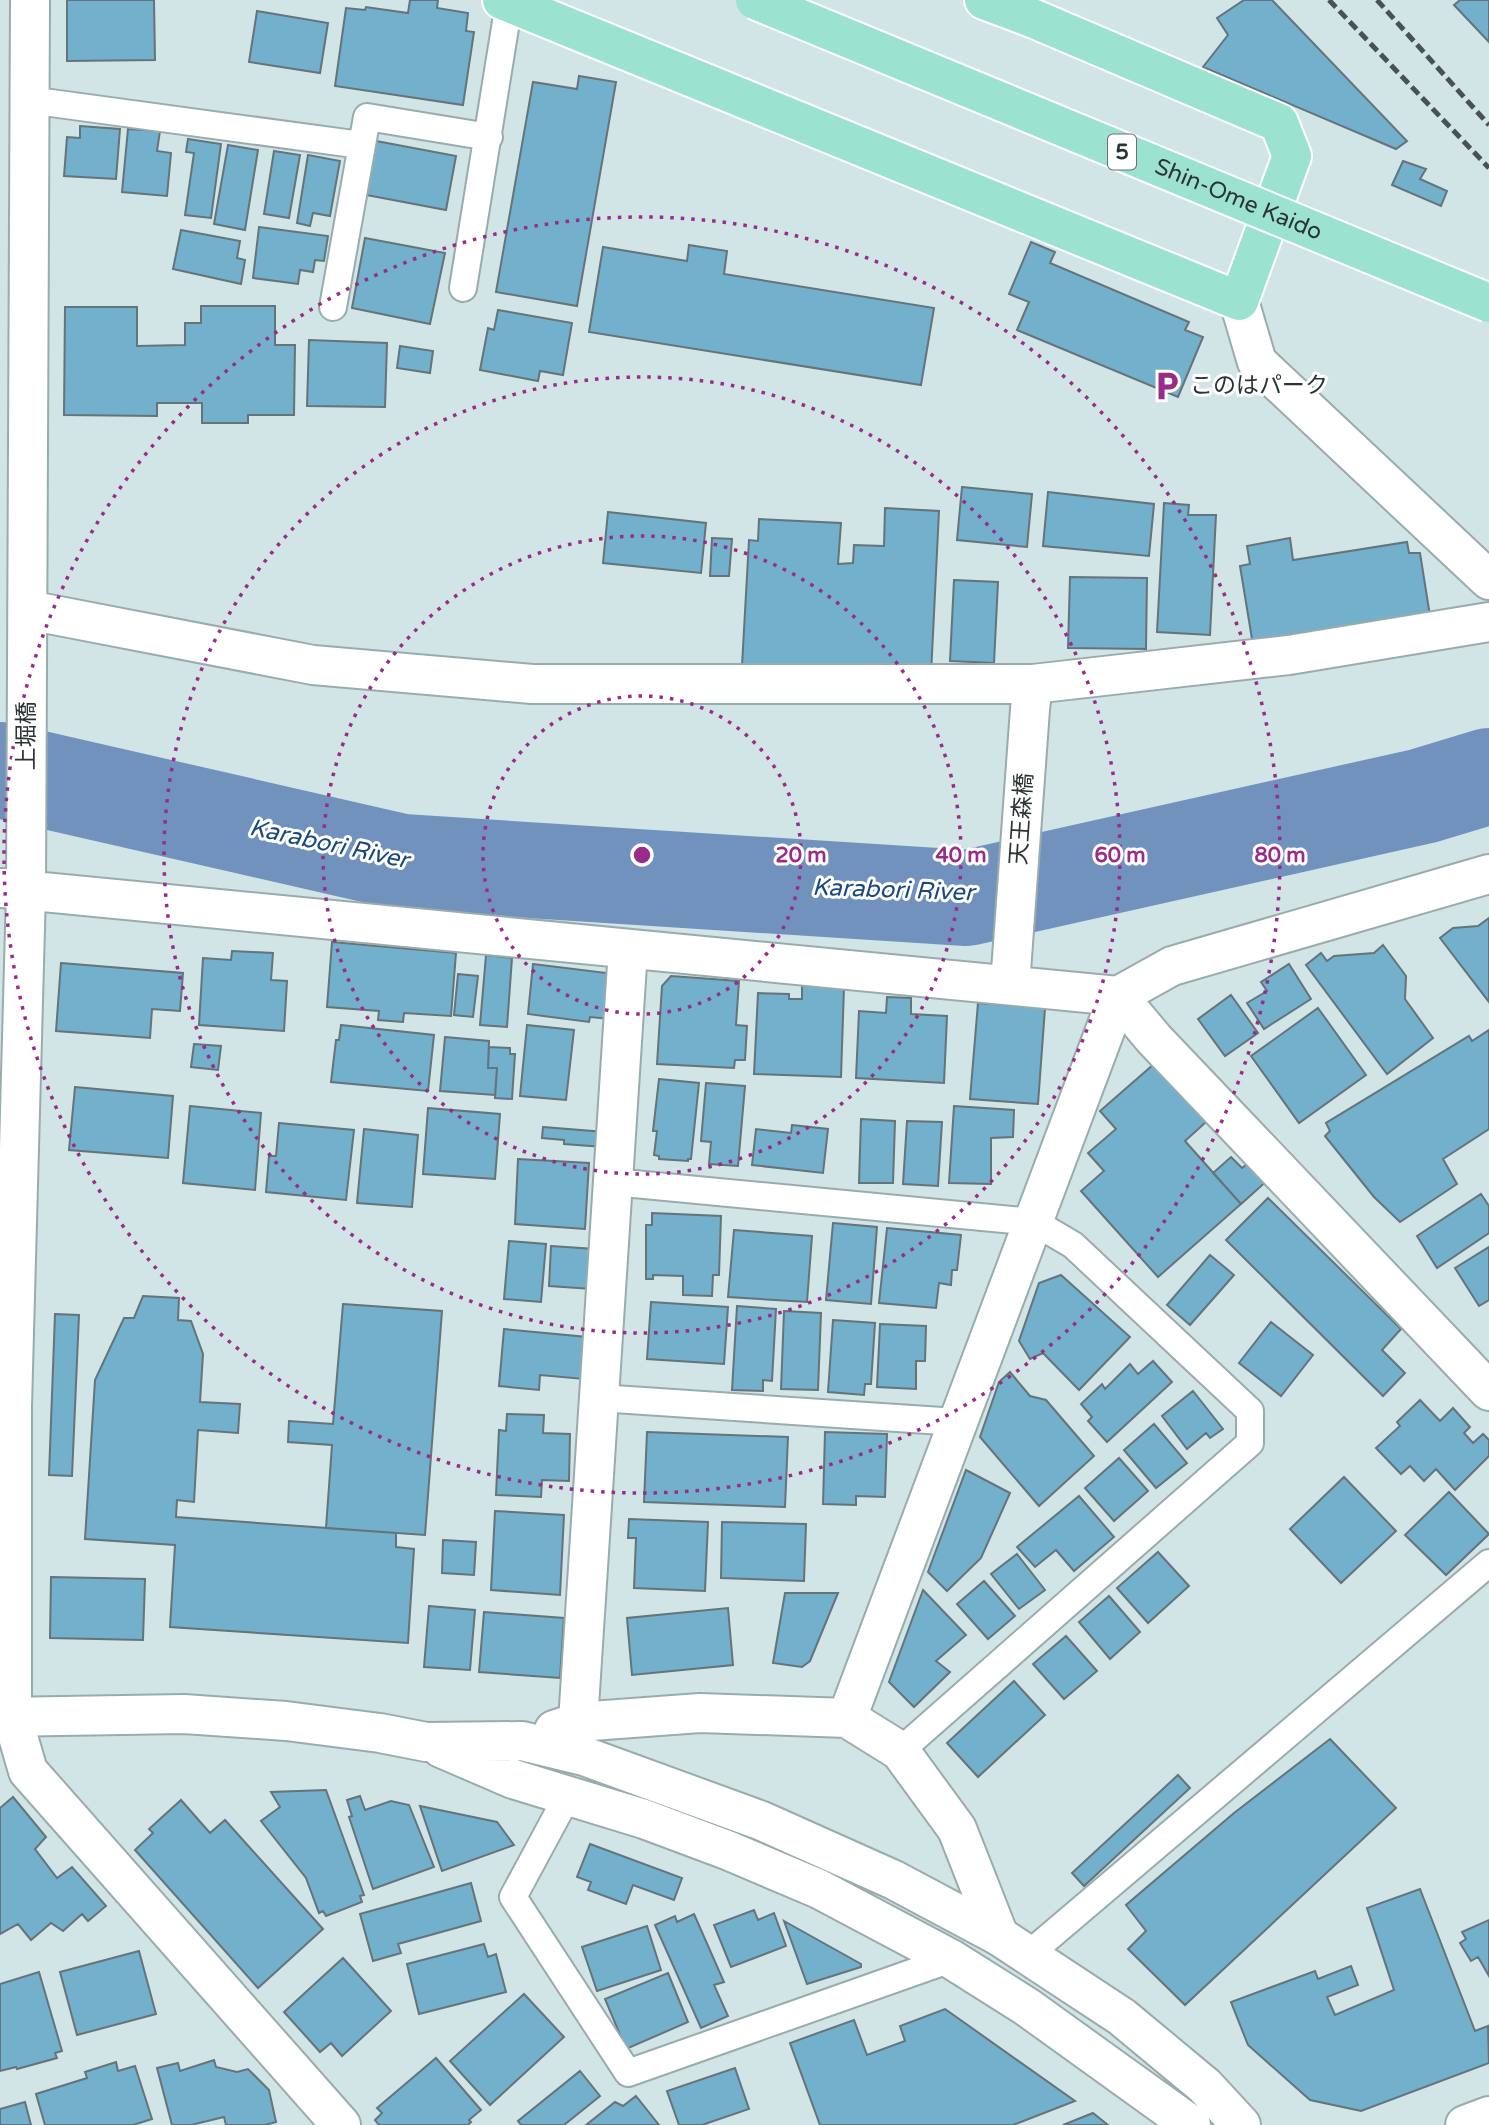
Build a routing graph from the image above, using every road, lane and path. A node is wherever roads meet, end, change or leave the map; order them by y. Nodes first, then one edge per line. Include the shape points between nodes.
1 (30, 0) edge
2 (755, 0) edge
3 (984, 0) edge
4 (506, 2) edge
5 (29, 100) junction
6 (489, 137) junction
7 (361, 145) junction
8 (463, 288) dead end
9 (1239, 301) junction
10 (1489, 303) edge
11 (334, 307) dead end
12 (1489, 580) edge
13 (28, 619) junction
14 (1489, 622) edge
15 (1031, 696) junction
16 (1489, 874) edge
17 (13, 889) edge
18 (628, 949) junction
19 (1010, 985) junction
20 (1118, 996) junction
21 (613, 1182) junction
22 (1034, 1222) junction
23 (1489, 1391) edge
24 (599, 1398) junction
25 (6, 1406) edge
26 (957, 1422) junction
27 (1489, 1563) edge
28 (6, 1717) edge
29 (847, 1718) junction
30 (578, 1722) junction
31 (522, 1741) junction
32 (426, 1742) junction
33 (900, 1751) junction
34 (568, 1795) junction
35 (1014, 1945) junction
36 (951, 1959) junction
37 (1489, 2116) edge
38 (341, 2125) edge
39 (1191, 2125) edge
40 (1241, 2125) edge
41 (1465, 2125) edge

1 - 5 street, 上堀橋
2 - 10 main road, Shin-Ome Kaido / 5, bridge
3 - 9 main road via 1279,122 1292,156
4 - 6 lane
4 - 9 main road
5 - 7 lane
5 - 13 street, 上堀橋
6 - 7 lane via 367,117
6 - 8 lane
7 - 11 lane
9 - 12 street via 1257,362
13 - 15 street via 313,665 532,684
13 - 17 street, 上堀橋 via 26,844
14 - 15 street
15 - 19 street, 天王森橋
16 - 20 street via 1172,966
17 - 18 street
17 - 25 street, 上堀橋
18 - 19 street
18 - 21 street
19 - 20 street
20 - 22 street
20 - 23 street
21 - 22 lane
21 - 24 street
22 - 26 street
22 - 33 lane via 1073,1245 1250,1411 1250,1443
24 - 26 lane
24 - 30 street
25 - 28 street, 上堀橋
26 - 29 street
27 - 35 lane
28 - 32 street via 184,1714 273,1720
28 - 38 street, 上堀橋 via 28,1771
29 - 30 street via 700,1713
29 - 33 street
30 - 31 street
31 - 32 street
31 - 35 street via 584,1756 762,1821 894,1880
32 - 34 street via 513,1779
33 - 35 street via 957,1829
34 - 36 street via 727,1850 819,1889
34 - 36 lane via 513,1897 628,2073
35 - 40 street via 1122,2017 1205,2086
36 - 39 street via 1027,2007
37 - 41 street

